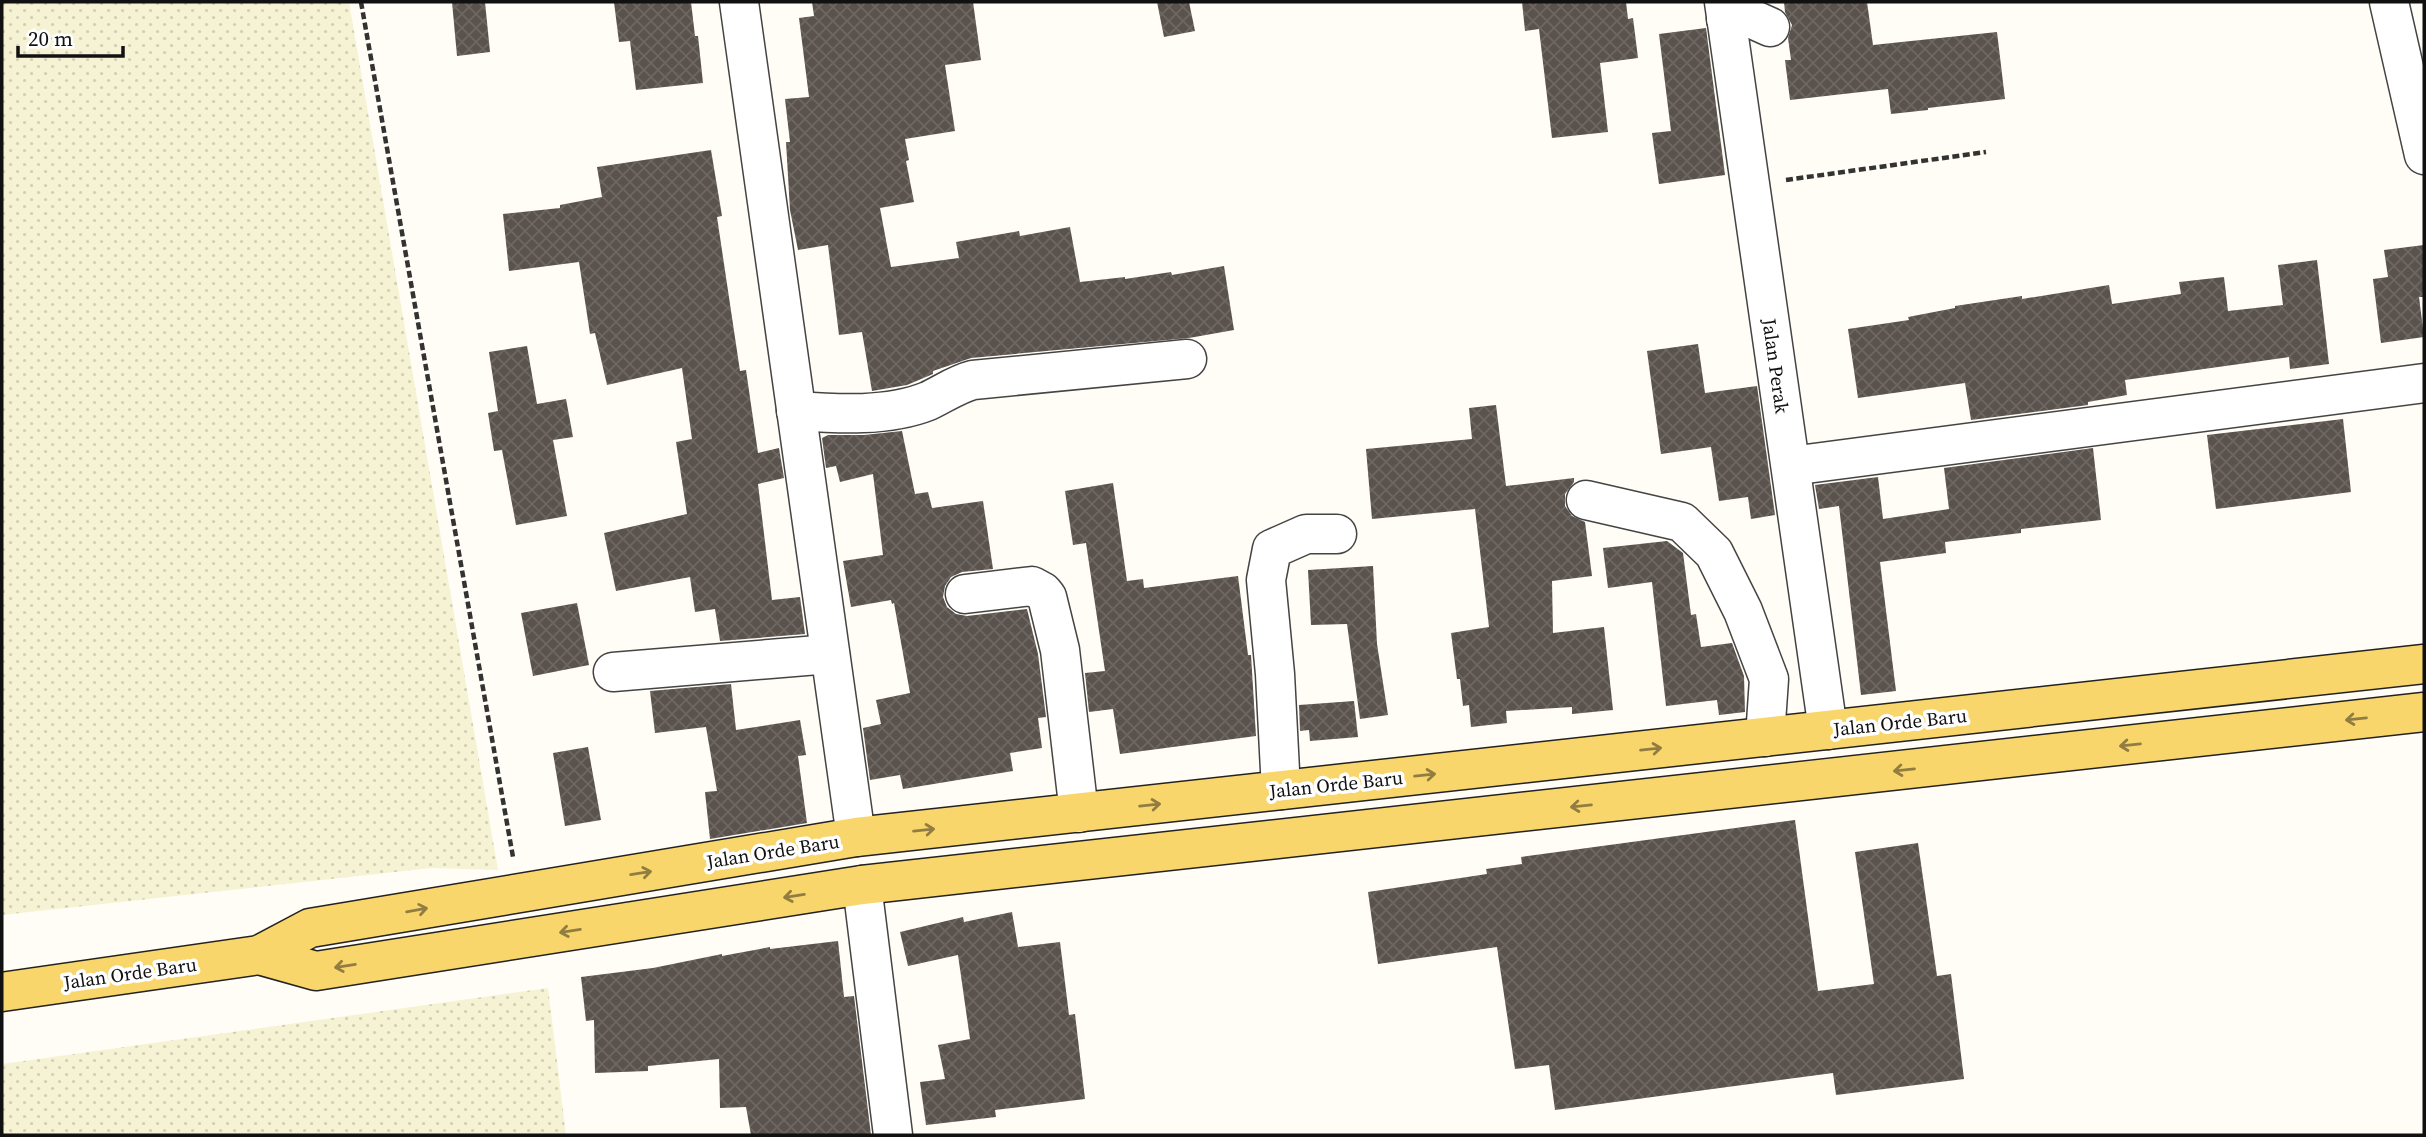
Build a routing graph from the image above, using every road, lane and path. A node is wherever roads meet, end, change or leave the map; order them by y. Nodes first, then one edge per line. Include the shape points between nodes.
1 (361, 2) edge
2 (739, 2) edge
3 (2389, 2) edge
4 (1725, 10) edge
5 (1770, 27) dead end
6 (2424, 151) edge
7 (1986, 152) dead end
8 (1751, 185) junction
9 (1187, 359) dead end
10 (2424, 383) edge
11 (796, 411) junction
12 (1791, 466) junction
13 (1586, 500) dead end
14 (1337, 534) dead end
15 (965, 594) dead end
16 (830, 654) junction
17 (2424, 664) edge
18 (613, 672) dead end
19 (2424, 712) edge
20 (1828, 730) junction
21 (1765, 737) junction
22 (1386, 779) junction
23 (1281, 790) junction
24 (1079, 813) junction
25 (1391, 827) junction
26 (856, 838) junction
27 (862, 885) junction
28 (519, 892) junction
29 (259, 955) junction
30 (2, 992) edge
31 (893, 1135) edge

1 - 28 path
2 - 11 street
3 - 6 street
4 - 5 street
4 - 8 street, Jalan Perak
7 - 8 path
8 - 12 street, Jalan Perak
9 - 11 street via 973,380 926,401 874,411
10 - 12 street
11 - 16 street
12 - 20 street, Jalan Perak
13 - 21 street via 1682,522 1714,553 1769,679
14 - 23 street via 1306,534 1272,550 1266,580
15 - 24 street via 1032,586 1047,597 1060,650
16 - 18 street
16 - 26 street
17 - 20 main road, Jalan Orde Baru
19 -> 25 main road, Jalan Orde Baru
20 - 21 main road, Jalan Orde Baru
22 -> 21 main road, Jalan Orde Baru
22 - 23 main road, Jalan Orde Baru
22 - 25 main road
24 -> 23 main road, Jalan Orde Baru
26 -> 24 main road, Jalan Orde Baru
25 - 27 main road, Jalan Orde Baru
28 -> 26 main road, Jalan Orde Baru
27 -> 29 main road, Jalan Orde Baru via 316,971
27 - 31 street
29 -> 28 main road, Jalan Orde Baru via 310,928
29 - 30 main road, Jalan Orde Baru

